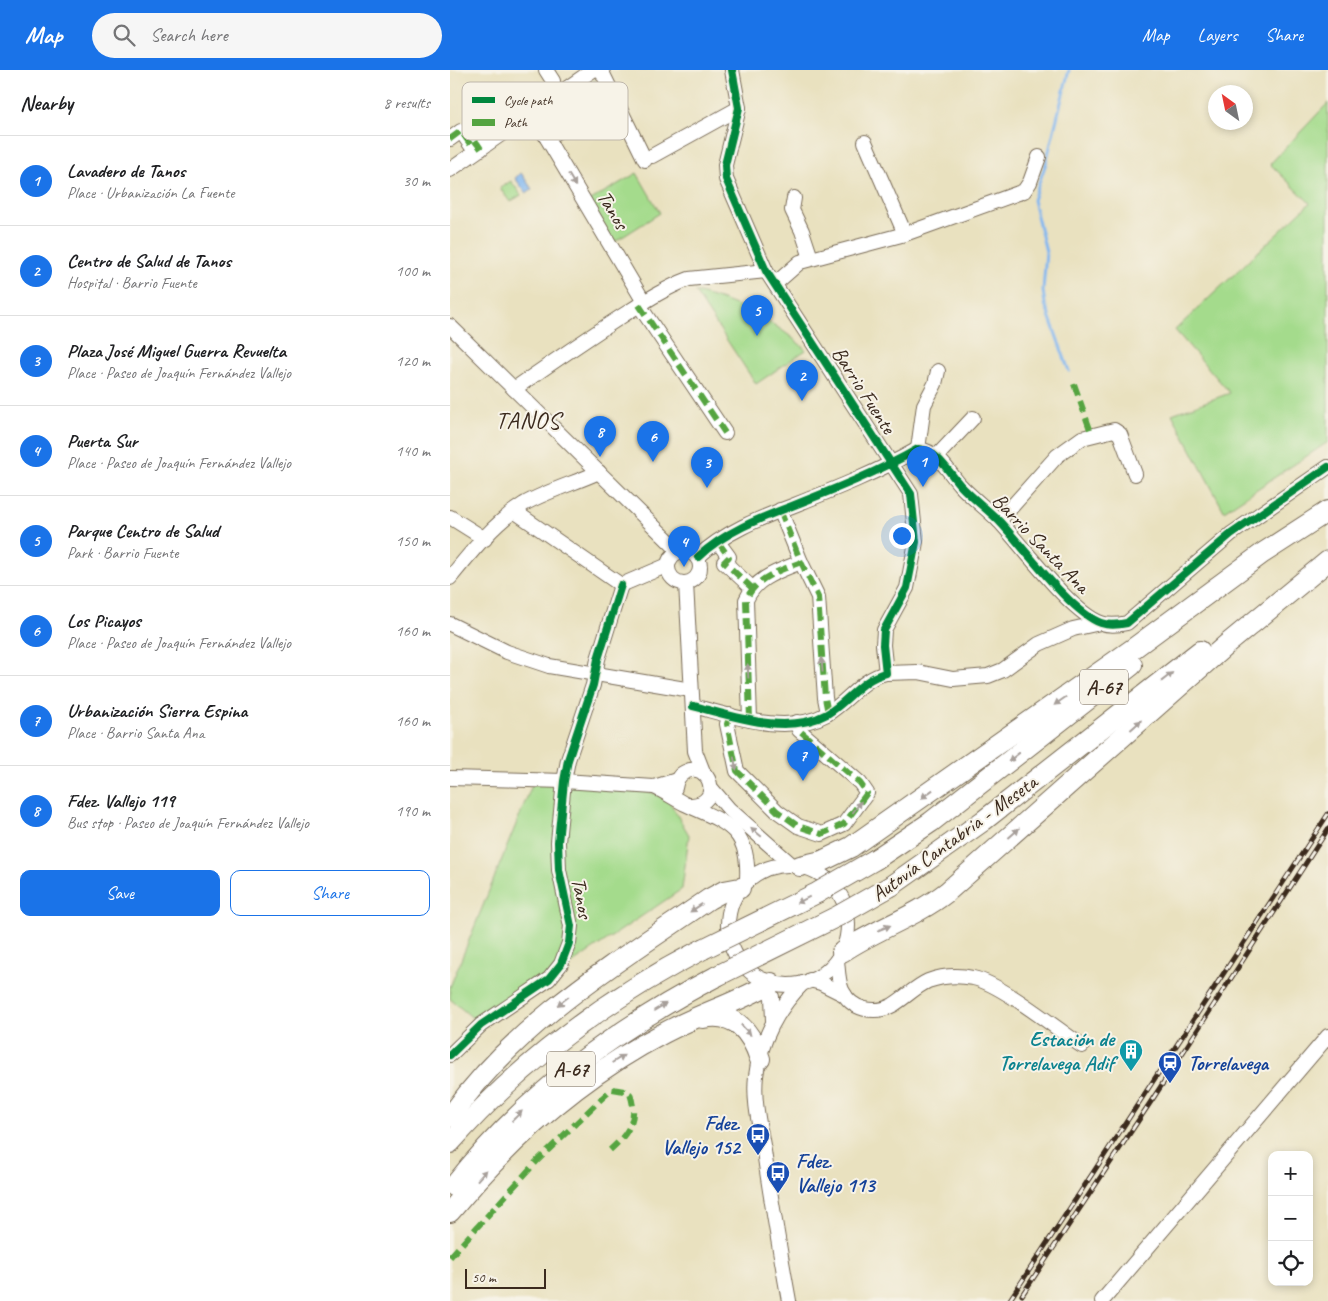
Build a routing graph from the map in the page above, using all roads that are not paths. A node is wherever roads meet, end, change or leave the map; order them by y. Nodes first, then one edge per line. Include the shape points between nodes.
1 (594, 70) edge
2 (601, 70) edge
3 (732, 70) edge
4 (577, 82) edge
5 (607, 82) edge
6 (739, 108) junction
7 (628, 121) edge
8 (462, 132) edge
9 (450, 139) edge
10 (467, 140) edge
11 (494, 140) edge
12 (548, 140) edge
13 (865, 142) dead end
14 (481, 149) junction
15 (1039, 157) dead end
16 (450, 170) edge
17 (794, 198) dead end
18 (905, 234) junction
19 (811, 258) junction
20 (761, 259) junction
21 (775, 284) junction
22 (642, 304) junction
23 (450, 326) edge
24 (938, 371) dead end
25 (514, 389) junction
26 (973, 418) dead end
27 (725, 433) dead end
28 (918, 449) junction
29 (936, 457) junction
30 (892, 464) junction
31 (1328, 467) edge
32 (598, 472) junction
33 (1135, 474) dead end
34 (960, 485) joint
35 (780, 510) junction
36 (1328, 511) edge
37 (514, 512) junction
38 (450, 517) edge
39 (999, 521) junction
40 (485, 539) junction
41 (718, 542) junction
42 (1328, 550) edge
43 (679, 551) junction
44 (698, 557) junction
45 (1328, 561) edge
46 (801, 562) junction
47 (668, 565) junction
48 (450, 578) edge
49 (686, 583) junction
50 (622, 585) junction
51 (752, 588) junction
52 (1100, 623) junction
53 (450, 624) edge
54 (886, 673) junction
55 (595, 674) junction
56 (691, 690) junction
57 (693, 706) junction
58 (828, 713) junction
59 (730, 715) junction
60 (750, 720) junction
61 (797, 722) junction
62 (695, 751) junction
63 (704, 774) junction
64 (681, 776) junction
65 (450, 778) edge
66 (564, 781) junction
67 (654, 787) junction
68 (711, 788) junction
69 (685, 802) junction
70 (796, 865) junction
71 (743, 884) junction
72 (839, 956) junction
73 (806, 982) junction
74 (768, 983) junction
75 (845, 995) junction
76 (684, 1023) junction
77 (773, 1023) junction
78 (1328, 1036) edge
79 (1082, 1046) dead end
80 (450, 1055) edge
81 (760, 1059) junction
82 (450, 1117) edge
83 (450, 1143) edge
84 (450, 1192) edge
85 (450, 1212) edge
86 (789, 1301) edge
87 (1102, 1301) edge

1 - 4 street
2 - 5 street
3 - 6 street
6 - 7 street via 649,158
6 - 20 street, Barrio Fuente via 726,179
8 - 9 street
10 - 14 street via 472,147 477,143
11 - 14 street
12 -> 22 street, Tanos
13 - 18 street
14 - 16 street
15 - 18 street via 1024,191
17 - 19 street via 792,210
18 - 19 street
19 - 21 street via 800,262
20 - 21 street, Barrio Fuente
20 - 22 street via 718,277 689,279
21 - 30 street, Barrio Fuente
22 - 25 street
22 - 27 street, Tanos
23 - 25 street
24 - 28 street, Barrio Fuente via 924,405
25 - 32 street
26 - 29 street
28 - 29 street, Barrio Fuente via 930,451
28 - 30 street, Barrio Fuente
29 - 34 street, Barrio Fuente
30 - 35 street
30 - 54 street via 911,494 916,542 907,588 884,630
31 - 52 street via 1231,534 1127,623 1115,626
32 - 37 street via 531,501
32 - 43 street
33 - 39 street via 1120,434 1114,430 1082,438 1057,456
34 - 39 street, Barrio Santa Ana
35 - 41 street
35 - 46 street
36 -> 70 highway via 1263,553 851,847 822,861
36 -> 83 highway, Autovía Cantabria - Meseta / A-67, bridge via 962,798 876,859 818,893 702,949 627,991 562,1036 500,1090
37 - 40 street
37 - 50 street
38 - 40 street
39 - 52 street, Barrio Santa Ana via 1078,608
40 - 48 street
41 - 44 street
41 - 51 street via 729,557 724,562
84 -> 42 highway, Autovía Cantabria - Meseta / A-67, bridge via 505,1128 570,1070 632,1025 717,976 891,886 991,815
43 - 44 street via 687,550
43 - 47 street via 671,556
44 - 49 street via 700,571 695,580
72 -> 45 highway via 875,931 925,909 947,892 1226,645
46 - 51 street via 766,577
58 -> 46 street via 824,698 818,597
47 - 49 street via 671,576 680,583
47 - 50 street
49 - 56 street
50 - 55 street, Tanos
60 -> 51 street via 745,606
52 - 54 street, Barrio Santa Ana via 1073,629 1039,644 1003,670 988,676 953,679 918,672
53 - 55 street via 525,659
54 - 58 street, Barrio Santa Ana via 864,682
55 - 56 street
55 - 66 street, Tanos
56 - 57 street
57 - 59 street, Barrio Santa Ana
57 - 62 street
58 - 61 street, Barrio Santa Ana
59 - 60 street, Barrio Santa Ana
59 -> 61 street via 727,724 737,772 777,811 798,826 822,834 844,824 868,793 799,730
60 - 61 street, Barrio Santa Ana
62 - 63 street
62 - 64 street
63 - 64 street via 694,770
63 - 68 street
64 - 67 street
64 - 69 street via 675,789
65 - 66 street
66 - 67 street
66 - 80 street, Tanos via 558,842 571,926 561,964 549,980 481,1025
67 - 69 street
68 - 69 street via 708,798 702,803
70 -> 68 street via 729,809
69 - 71 street via 724,821 737,833 746,851
70 - 71 street via 768,868
70 - 72 street via 820,874 841,896 848,917 847,935
71 - 74 street via 730,909 730,943 741,963
71 -> 82 highway via 709,899 560,1004 505,1052
72 - 73 street via 824,973
72 - 75 street via 841,987
73 - 74 street
73 - 75 street via 822,984
73 - 77 street via 780,1009
74 - 76 highway via 730,1005
74 - 77 street
75 - 79 street via 858,1007 879,1010 893,1005 930,980 974,978 994,986
76 -> 81 highway via 714,1016 732,1020 750,1035
85 -> 76 highway via 498,1157 560,1100 623,1056
77 - 81 street
78 - 87 street
81 - 86 street via 756,1082 758,1113

